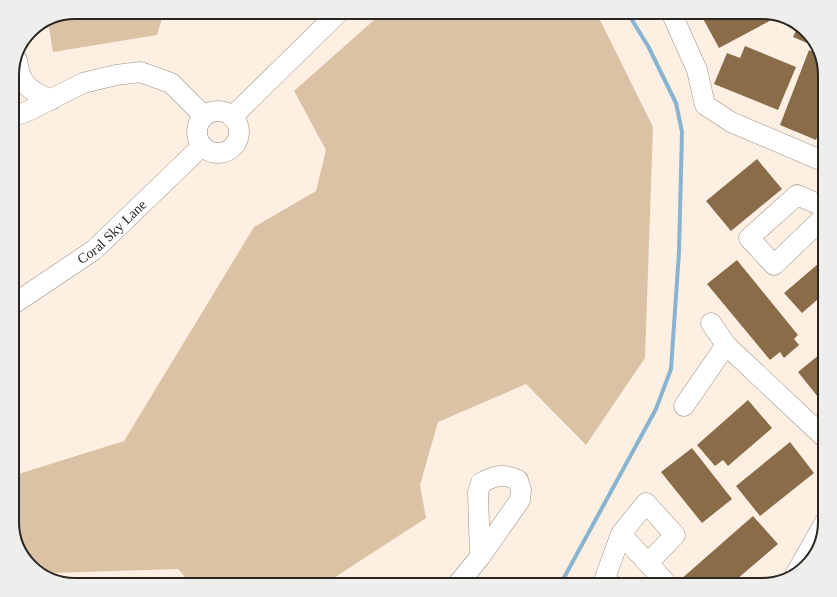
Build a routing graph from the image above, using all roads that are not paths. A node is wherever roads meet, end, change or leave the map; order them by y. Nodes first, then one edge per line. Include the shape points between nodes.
1 (332, 19) edge
2 (674, 19) edge
3 (19, 72) edge
4 (51, 100) junction
5 (19, 114) edge
6 (204, 116) junction
7 (232, 117) junction
8 (202, 146) junction
9 (818, 159) edge
10 (818, 204) edge
11 (818, 223) edge
12 (19, 301) edge
13 (711, 323) dead end
14 (726, 345) junction
15 (684, 406) dead end
16 (818, 431) edge
17 (621, 534) junction
18 (815, 539) edge
19 (805, 557) edge
20 (480, 558) dead end
21 (648, 563) junction
22 (463, 578) edge
23 (605, 578) edge
24 (662, 578) edge

1 - 7 street
2 - 9 street via 697,70 705,105 731,122
3 - 4 street via 24,83 33,92
4 - 5 street
4 - 6 street via 83,83 140,72 171,83
6 - 7 street via 215,111 227,113
6 - 8 street via 197,134
7 - 8 street via 239,127 235,145 225,152 212,152
8 - 12 street, Coral Sky Lane via 94,250
10 - 11 street via 797,195 749,238 774,265
13 - 14 street
14 - 15 street
14 - 16 street
17 - 21 street
17 - 21 street via 646,503 675,535
17 - 23 street
18 - 19 street
20 - 22 street
21 - 24 street

